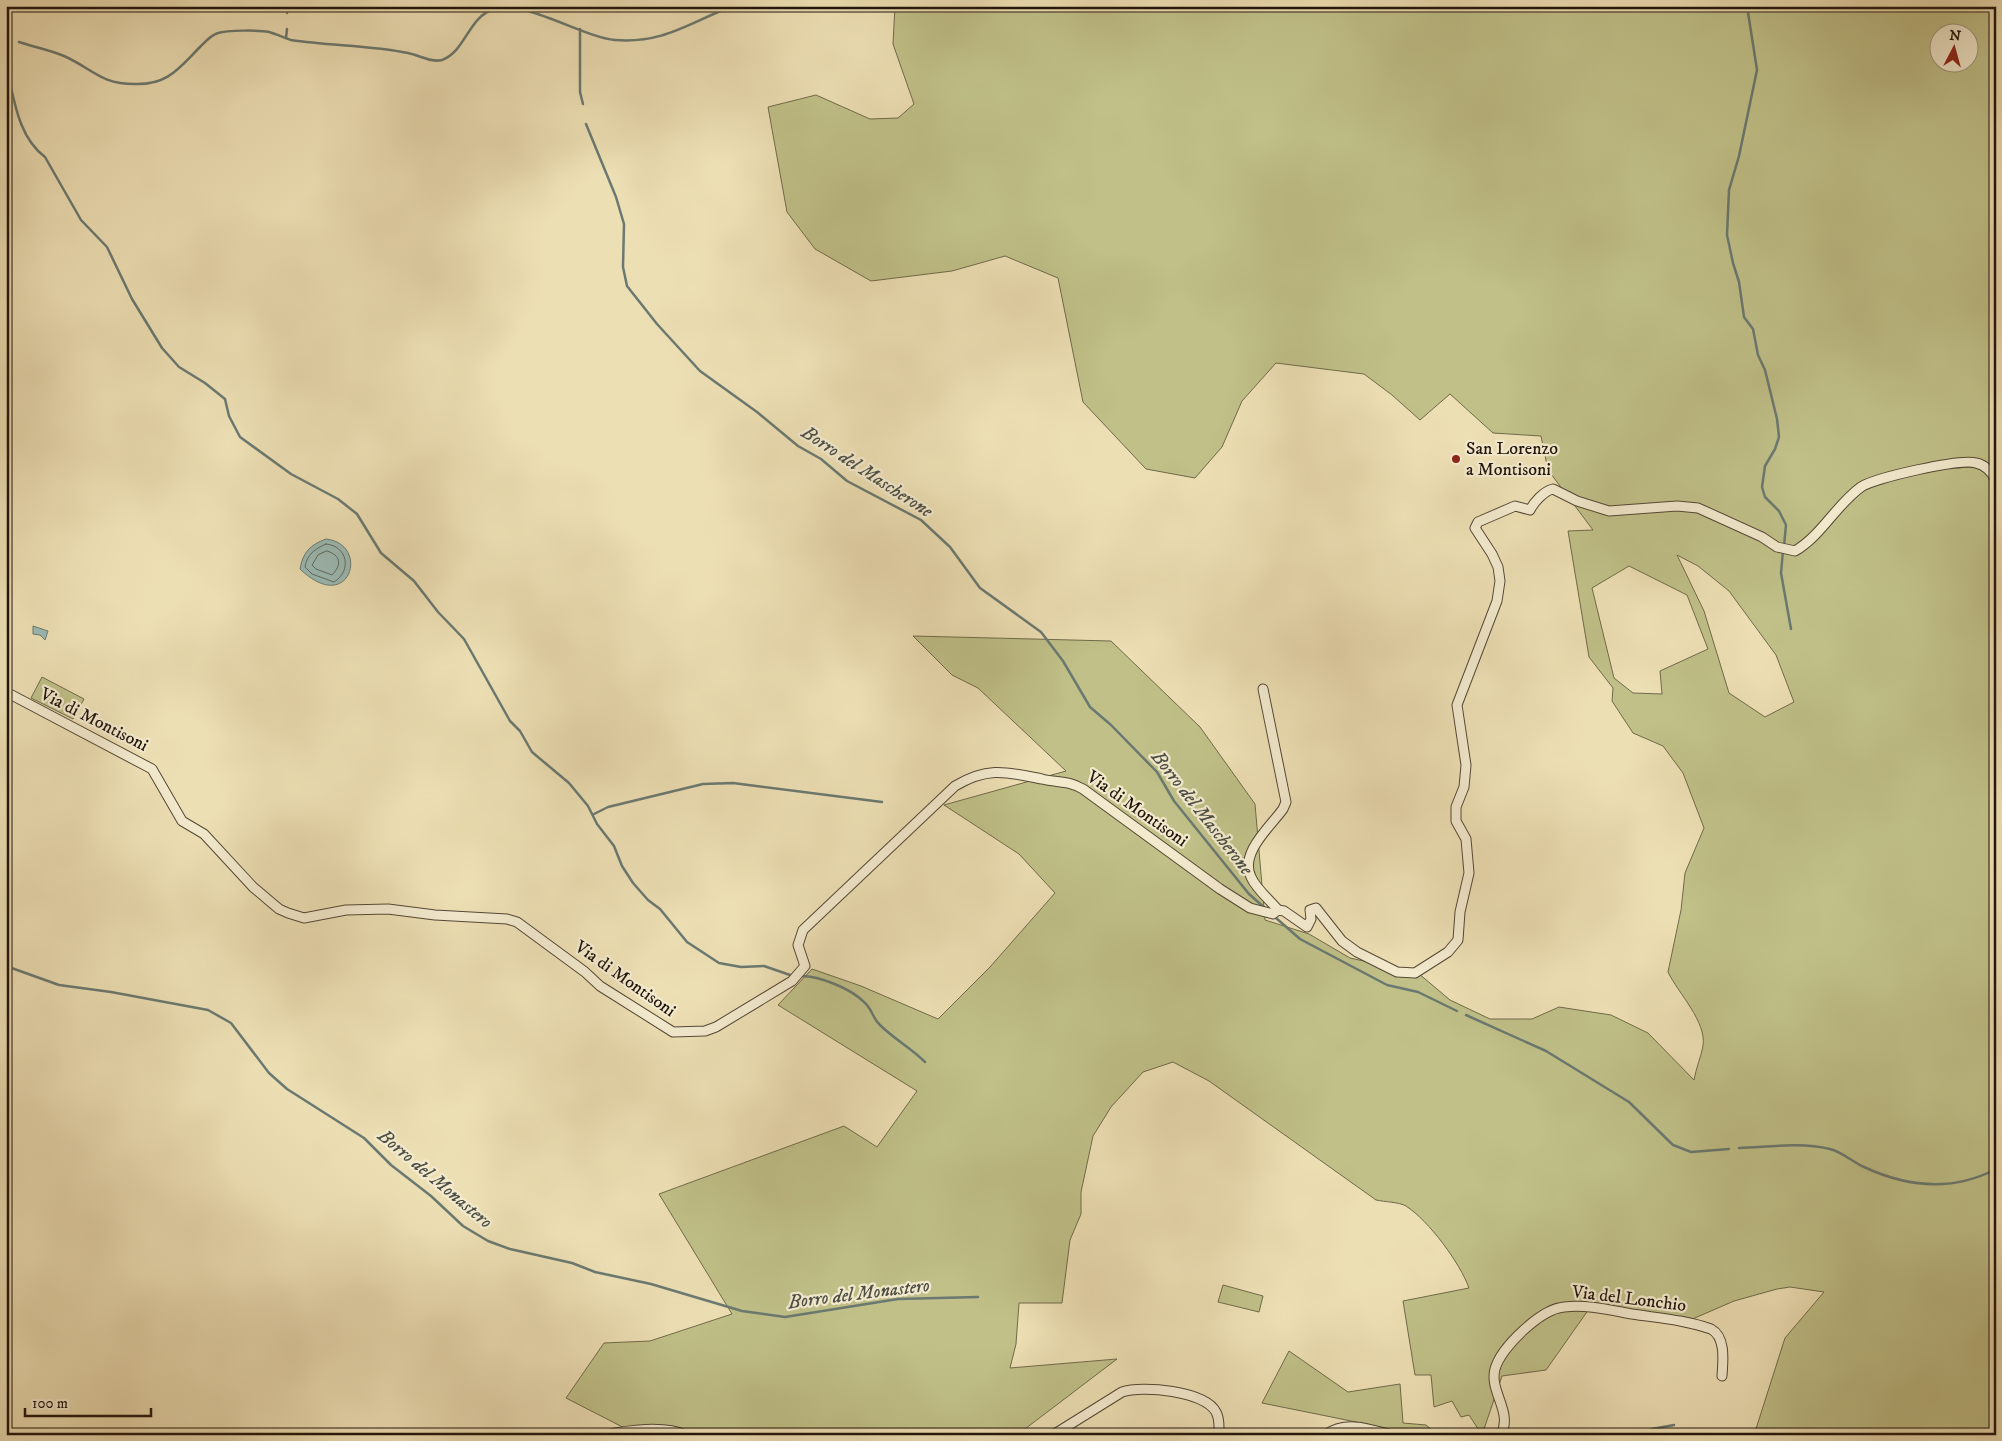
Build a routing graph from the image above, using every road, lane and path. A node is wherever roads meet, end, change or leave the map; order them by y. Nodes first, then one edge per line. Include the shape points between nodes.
1 (1996, 480) edge
2 (1263, 689) dead end
3 (6, 692) edge
4 (1278, 910) junction
5 (1722, 1376) dead end
6 (606, 1435) edge
7 (685, 1435) edge
8 (1052, 1435) edge
9 (1219, 1435) edge
10 (1325, 1435) edge
11 (1392, 1435) edge
12 (1501, 1435) edge

1 - 4 street, Via di Montisoni via 1982,464 1966,461 1938,464 1874,481 1847,500 1810,541 1795,551 1777,547 1698,508 1677,506 1609,512 1553,489 1548,490 1530,510 1515,506 1478,522 1475,528 1492,554 1500,581 1497,601 1457,705 1466,765 1456,821 1466,840 1469,873 1460,912 1458,940 1443,956 1415,973 1407,974 1357,952 1342,941 1316,908 1310,910 1311,920 1307,927
2 - 4 street, Via di Montisoni via 1286,802 1253,849 1248,863 1251,878
3 - 4 street, Via di Montisoni via 152,769 182,821 204,834 238,873 279,909 304,918 346,910 388,909 517,922 600,986 674,1032 705,1031 716,1027 792,981 806,966 798,944 803,930 955,786 980,774 1003,771 1071,782 1250,908 1273,914
5 - 12 street, Via del Lonchio via 1721,1341 1711,1329 1563,1306 1538,1317 1511,1343 1496,1365 1494,1382 1505,1416
6 - 7 street via 638,1430
8 - 9 street via 1122,1392 1133,1389 1176,1392 1206,1402 1216,1412
10 - 11 street via 1340,1427 1354,1426

